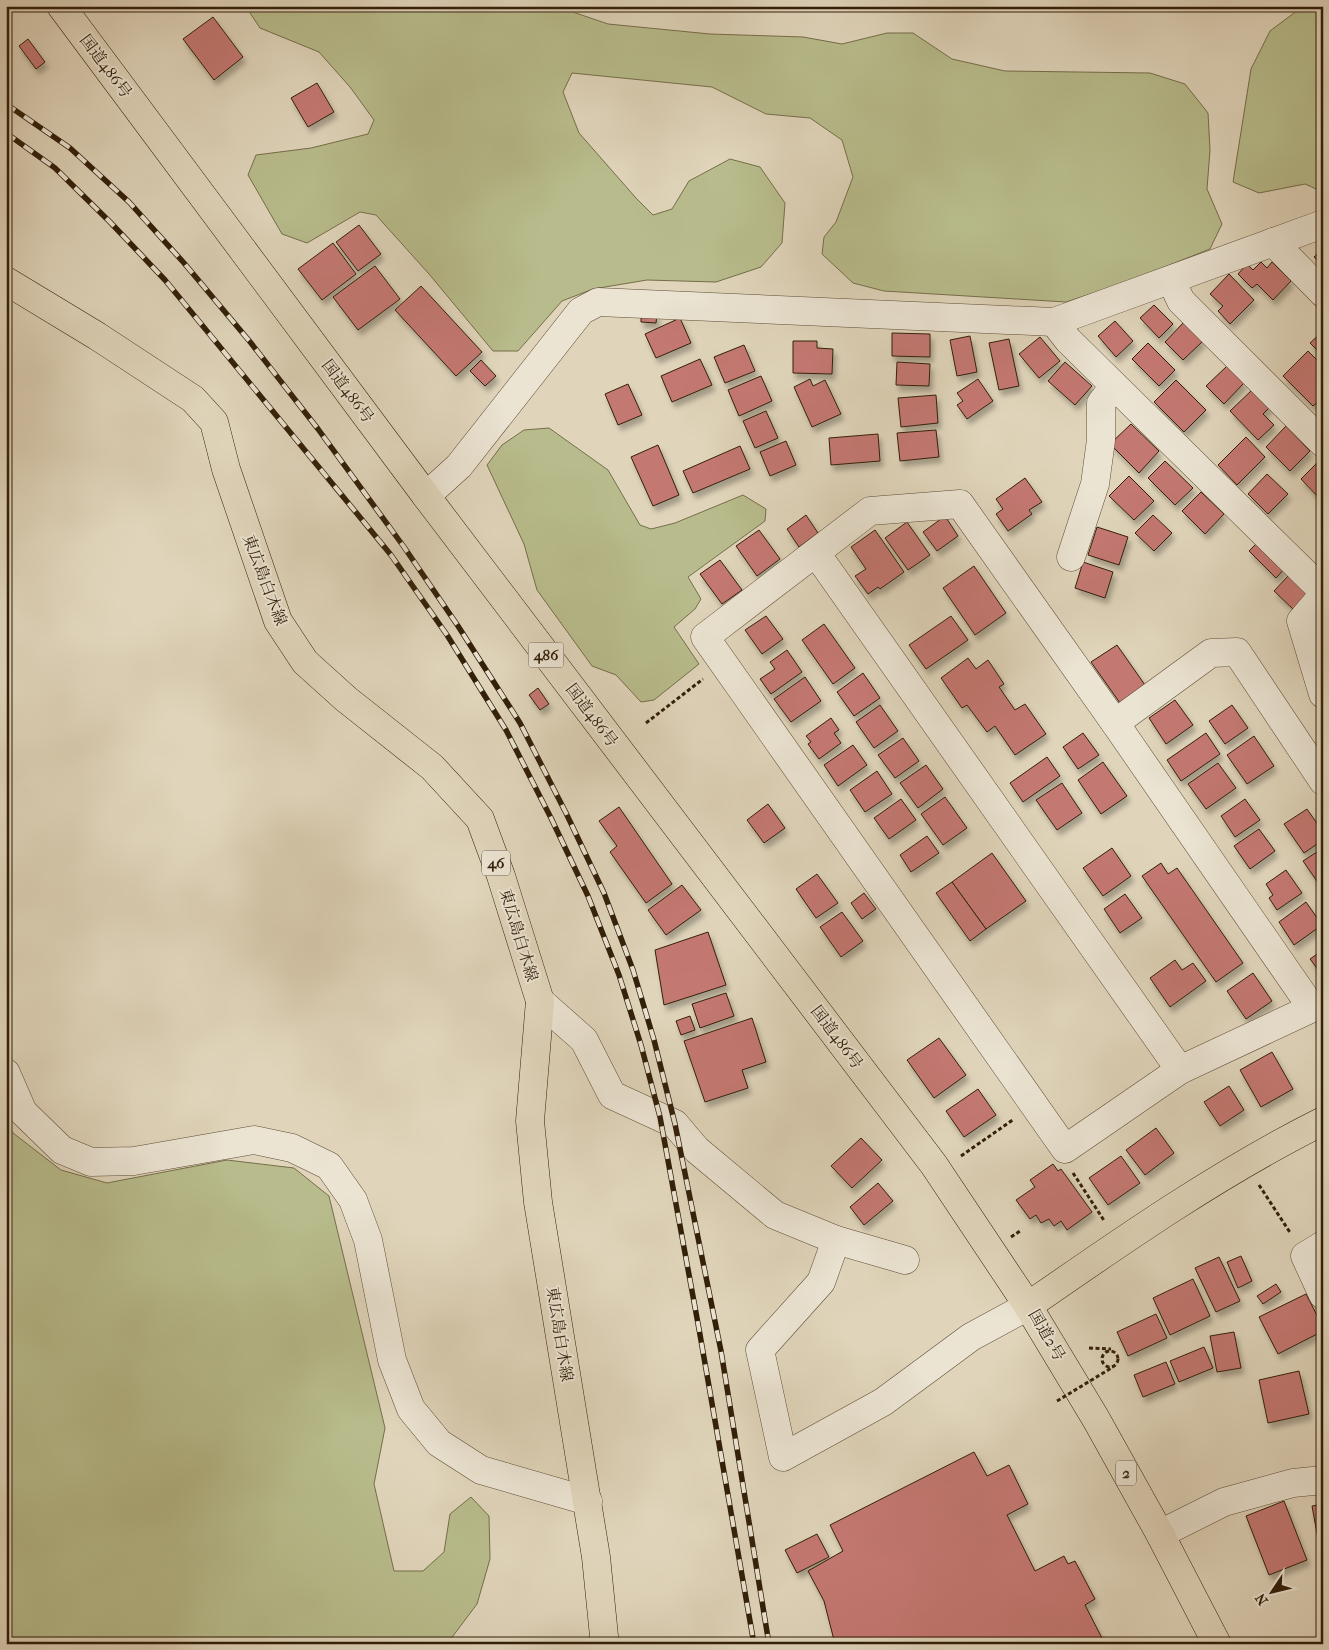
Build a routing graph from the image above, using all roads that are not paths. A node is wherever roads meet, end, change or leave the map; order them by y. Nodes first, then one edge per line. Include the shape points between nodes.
1 (61, 6) edge
2 (1323, 224) edge
3 (1273, 242) junction
4 (1171, 280) junction
5 (6, 281) edge
6 (1323, 292) edge
7 (1054, 322) junction
8 (1114, 386) junction
9 (1323, 443) edge
10 (426, 496) junction
11 (816, 553) junction
12 (1071, 557) dead end
13 (1323, 593) edge
14 (1323, 694) edge
15 (1115, 723) junction
16 (1323, 781) edge
17 (540, 1001) junction
18 (1317, 1005) edge
19 (1180, 1070) junction
20 (6, 1073) edge
21 (1323, 1120) edge
22 (836, 1240) junction
23 (1314, 1250) edge
24 (906, 1260) dead end
25 (1323, 1295) edge
26 (1028, 1306) junction
27 (1323, 1480) edge
28 (588, 1501) junction
29 (1160, 1534) junction
30 (603, 1644) edge
31 (1217, 1644) edge

1 - 10 main road, 国道486号 / 486
2 - 3 street
3 - 4 street
3 - 6 street
4 - 7 street
4 - 9 street via 1181,301
5 - 17 main road, 東広島白木線 / 46 via 193,399 214,422 226,469 278,622 305,662 432,767 480,819
7 - 8 street
7 - 10 street via 598,302 581,311 459,466
8 - 12 street via 1100,402 1101,440 1095,484
8 - 13 street
10 - 26 main road, 国道486号 / 486 via 934,1165
11 - 15 street via 870,511 960,504
11 - 19 street
11 - 19 street via 705,638 1033,1105 1065,1149
13 - 14 street via 1300,621
15 - 16 street via 1212,653 1238,652
15 - 18 street
17 - 22 street via 584,1040 612,1095 675,1124 697,1150 775,1215
17 - 28 main road, 東広島白木線 / 46 via 530,1121 538,1202
18 - 19 street
20 - 28 street via 23,1112 62,1150 91,1162 134,1162 254,1140 292,1148 329,1166 353,1200 368,1240 392,1360 411,1409 439,1443 481,1470
21 - 26 main road, 国道2号 via 1157,1217
22 - 24 street
22 - 26 street via 821,1282 760,1350 783,1457 883,1402 971,1337
23 - 25 street
26 - 29 main road, 国道2号 / 2
27 - 29 street via 1292,1483 1224,1502
28 - 30 main road, 東広島白木線 / 46
29 - 31 main road, 国道2号 / 2

